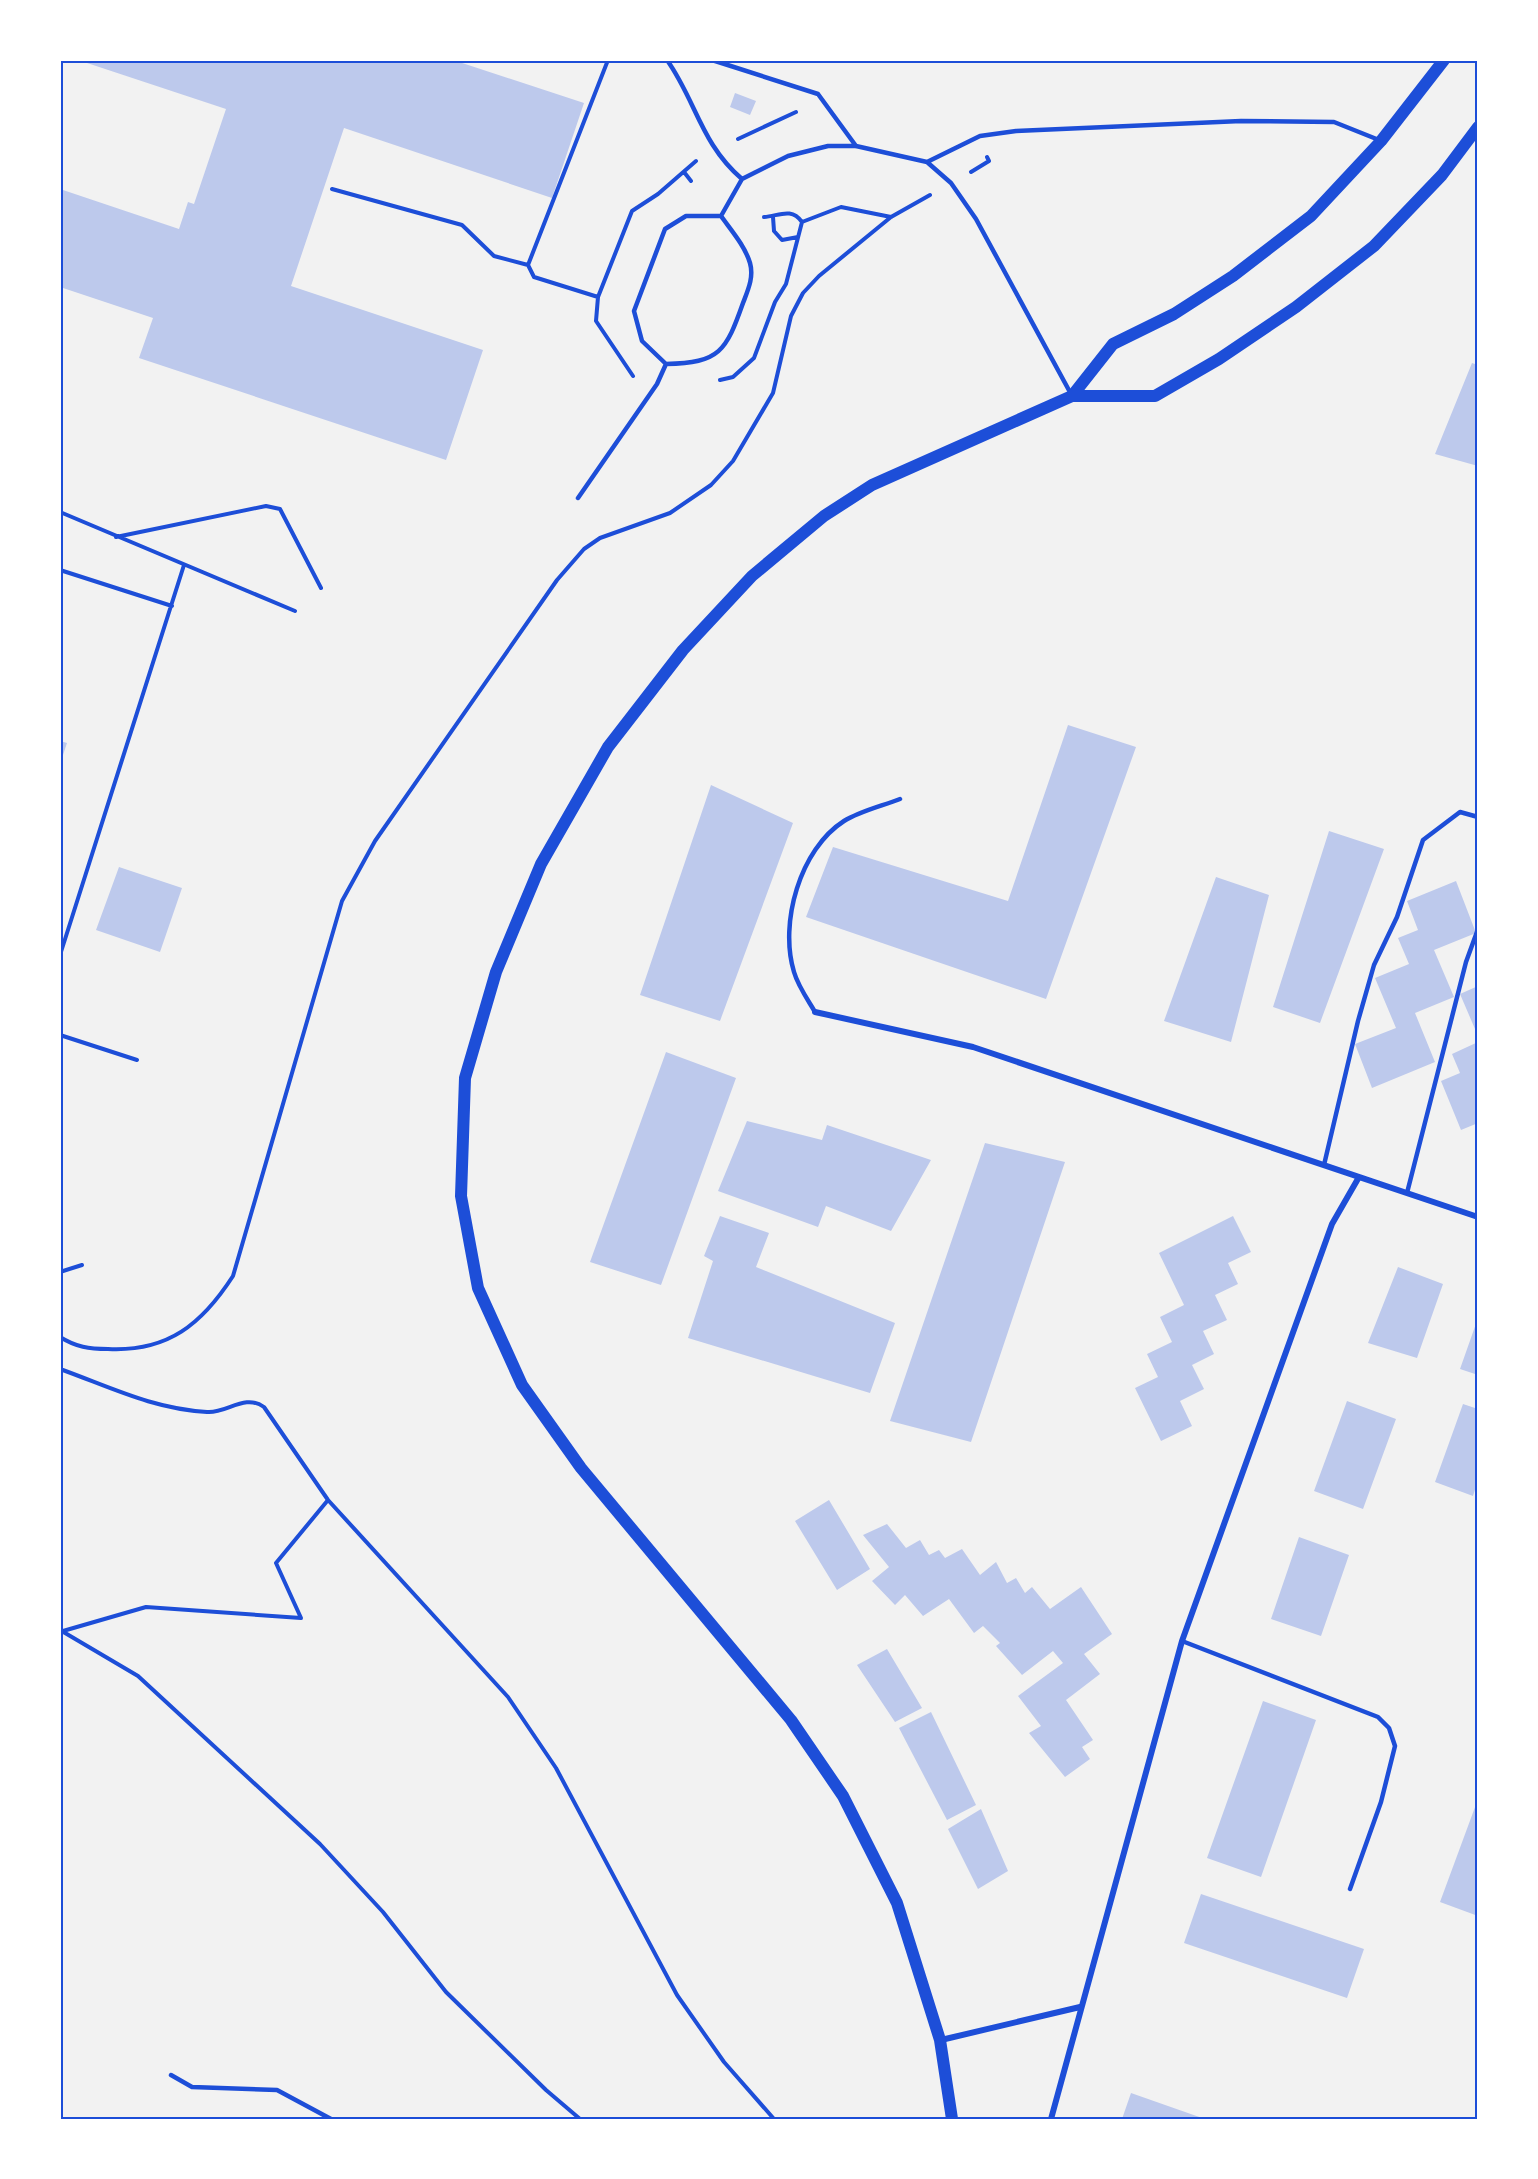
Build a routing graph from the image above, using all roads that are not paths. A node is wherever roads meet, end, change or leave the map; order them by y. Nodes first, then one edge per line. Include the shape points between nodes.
1 (667, 60) edge
2 (712, 60) edge
3 (1444, 60) edge
4 (1478, 127) edge
5 (1382, 141) junction
6 (856, 146) junction
7 (927, 162) junction
8 (742, 180) junction
9 (721, 216) junction
10 (666, 364) junction
11 (1072, 396) junction
12 (578, 498) dead end
13 (900, 799) dead end
14 (1478, 817) edge
15 (1478, 929) edge
16 (815, 1012) joint
17 (1324, 1165) junction
18 (1359, 1177) junction
19 (1407, 1193) junction
20 (1478, 1217) edge
21 (1182, 1641) junction
22 (1350, 1889) dead end
23 (1080, 2007) junction
24 (940, 2040) junction
25 (171, 2075) dead end
26 (331, 2119) edge
27 (952, 2119) edge
28 (1051, 2119) edge

1 - 8 lane via 708,140 723,164
2 - 6 lane via 818,94
3 - 5 main road
4 - 11 main road via 1442,175 1374,246 1296,307 1219,359 1155,396
5 - 7 lane via 1334,122 1241,120 1028,130 980,136
5 - 11 main road via 1311,216 1233,276 1174,314 1113,344
6 - 7 lane
6 - 8 lane via 828,146 788,156
7 - 11 lane via 951,183 976,219
8 - 9 lane
9 - 10 lane via 750,264 751,280 730,341 696,363
9 - 10 lane via 686,216 665,229 634,311 642,341
10 - 12 lane via 657,384
11 - 24 main road via 872,484 833,509 752,576 683,651 608,747 541,864 496,972 465,1078 461,1196 465,1219 478,1288 522,1385 580,1468 791,1720 843,1796 897,1903
13 - 16 lane via 844,821 815,848 790,910 788,944 794,974
14 - 17 lane via 1460,812 1423,840 1397,917 1374,965
15 - 19 lane via 1466,962
16 - 17 street via 974,1047
17 - 18 street
18 - 19 street
18 - 21 street via 1332,1224
19 - 20 street
21 - 22 lane via 1378,1717 1389,1728 1395,1746 1381,1802
21 - 23 street
23 - 24 street
23 - 28 street
24 - 27 main road
25 - 26 lane via 192,2087 277,2090

